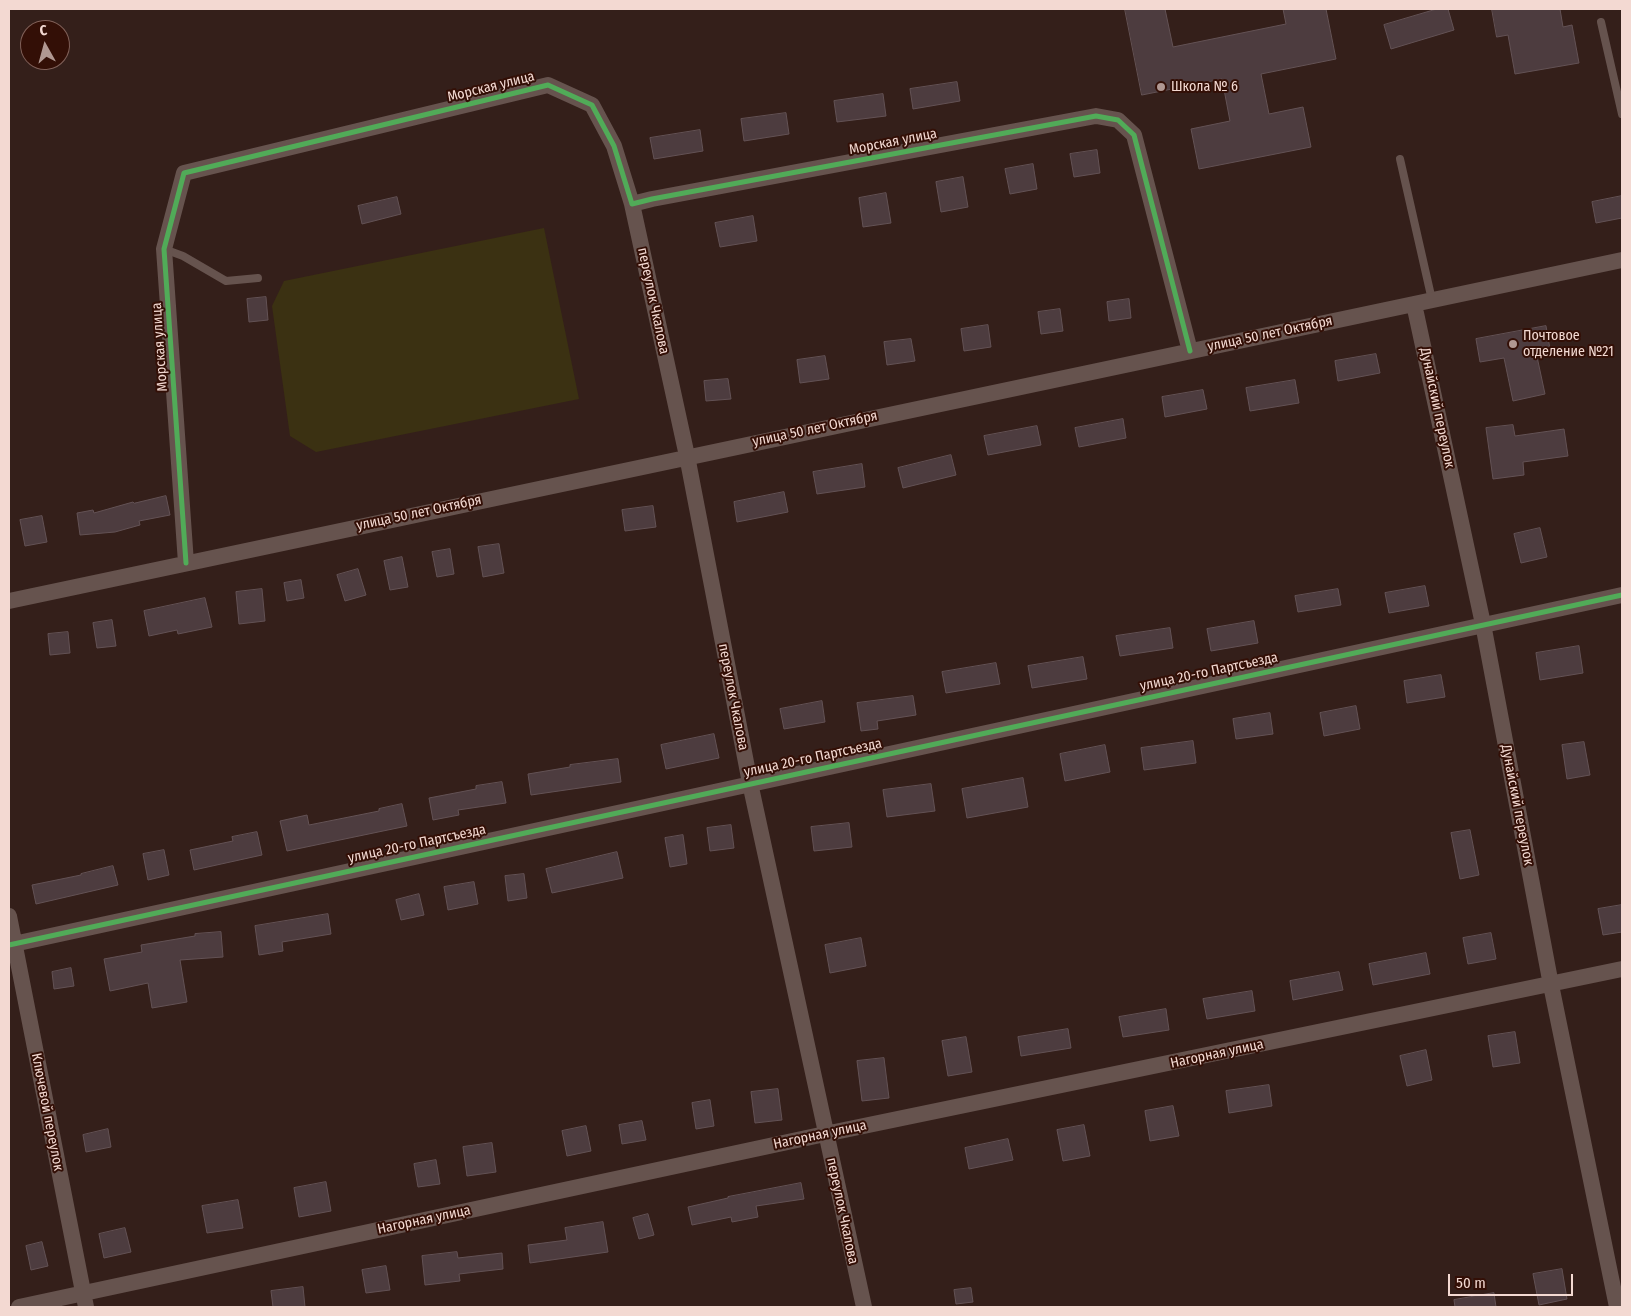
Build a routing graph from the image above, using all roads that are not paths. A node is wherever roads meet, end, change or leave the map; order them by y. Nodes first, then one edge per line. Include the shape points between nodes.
1 (1601, 22) dead end
2 (1622, 114) edge
3 (1400, 159) dead end
4 (632, 204) junction
5 (164, 249) junction
6 (1622, 260) edge
7 (258, 278) dead end
8 (1432, 300) junction
9 (1414, 304) junction
10 (1190, 351) junction
11 (687, 456) junction
12 (186, 563) junction
13 (1622, 595) edge
14 (9, 600) edge
15 (1483, 624) junction
16 (750, 783) junction
17 (9, 916) edge
18 (12, 944) edge
19 (1622, 970) edge
20 (1551, 985) junction
21 (825, 1134) junction
22 (84, 1300) edge
23 (19, 1307) edge
24 (864, 1307) edge
25 (1617, 1307) edge

1 - 2 lane
3 - 8 lane
4 - 5 street, Морская улица via 614,146 592,105 548,85 184,172
4 - 10 street, Морская улица via 1096,116 1118,120 1134,135
4 - 11 street, переулок Чкалова
5 - 7 lane via 226,281
5 - 12 street, Морская улица
6 - 8 street, улица 50 лет Октября
8 - 9 street, улица 50 лет Октября
9 - 10 street, улица 50 лет Октября
9 - 15 street, Дунайский переулок
10 - 11 street, улица 50 лет Октября
11 - 12 street, улица 50 лет Октября
11 - 16 street, переулок Чкалова
12 - 14 street, улица 50 лет Октября
13 - 15 street, улица 20-го Партсъезда
15 - 16 street, улица 20-го Партсъезда
15 - 20 street, Дунайский переулок
16 - 18 street, улица 20-го Партсъезда
16 - 21 street, переулок Чкалова
17 - 18 street, Ключевой переулок
18 - 22 street, Ключевой переулок
19 - 20 street, Нагорная улица
20 - 21 street, Нагорная улица
20 - 25 street, Дунайский переулок
21 - 22 street, Нагорная улица
21 - 24 street, переулок Чкалова
22 - 23 street, Нагорная улица

